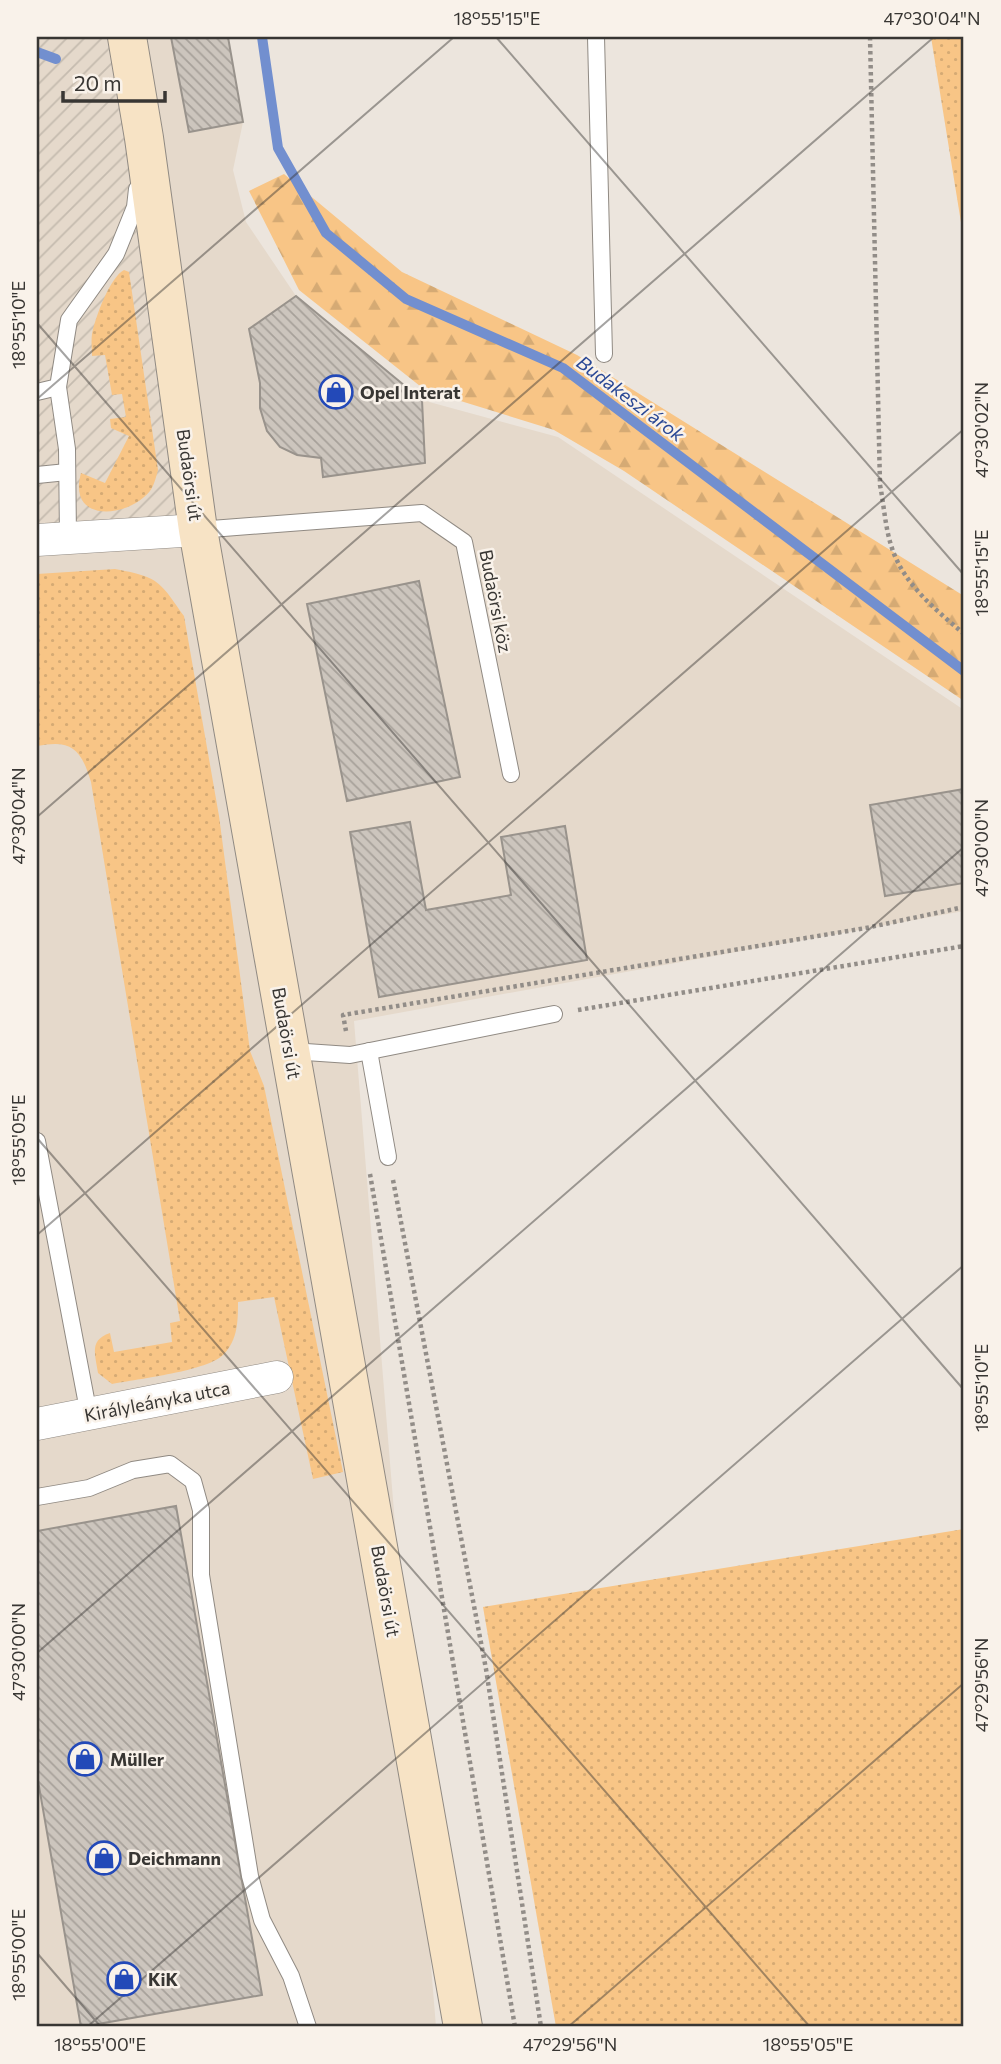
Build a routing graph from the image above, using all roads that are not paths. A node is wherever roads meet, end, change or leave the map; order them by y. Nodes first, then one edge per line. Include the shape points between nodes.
1 (127, 37) edge
2 (596, 37) edge
3 (144, 138) junction
4 (604, 354) dead end
5 (58, 387) junction
6 (37, 392) edge
7 (67, 472) junction
8 (37, 475) edge
9 (198, 530) junction
10 (68, 537) junction
11 (37, 540) edge
12 (511, 774) dead end
13 (554, 1014) road end
14 (290, 1051) junction
15 (369, 1051) junction
16 (37, 1142) edge
17 (388, 1157) road end
18 (277, 1377) dead end
19 (89, 1415) junction
20 (37, 1424) edge
21 (37, 1497) edge
22 (308, 2027) edge
23 (463, 2027) edge

1 - 3 main road, Budaörsi út
2 - 4 lane
3 - 5 lane via 135,207 116,254 69,320
3 - 9 main road, Budaörsi út
5 - 6 lane
5 - 7 lane
7 - 8 lane
7 - 10 lane
9 - 10 street
9 - 12 lane, Budaörsi köz via 422,513 464,542
9 - 14 main road, Budaörsi út
10 - 11 street
13 - 15 lane
14 - 15 lane via 350,1055
14 - 23 main road, Budaörsi út
15 - 17 lane
16 - 19 lane
18 - 19 street, Királyleányka utca
19 - 20 street, Királyleányka utca
21 - 22 lane via 89,1488 133,1470 170,1464 193,1481 201,1510 201,1575 250,1876 262,1920 291,1976

